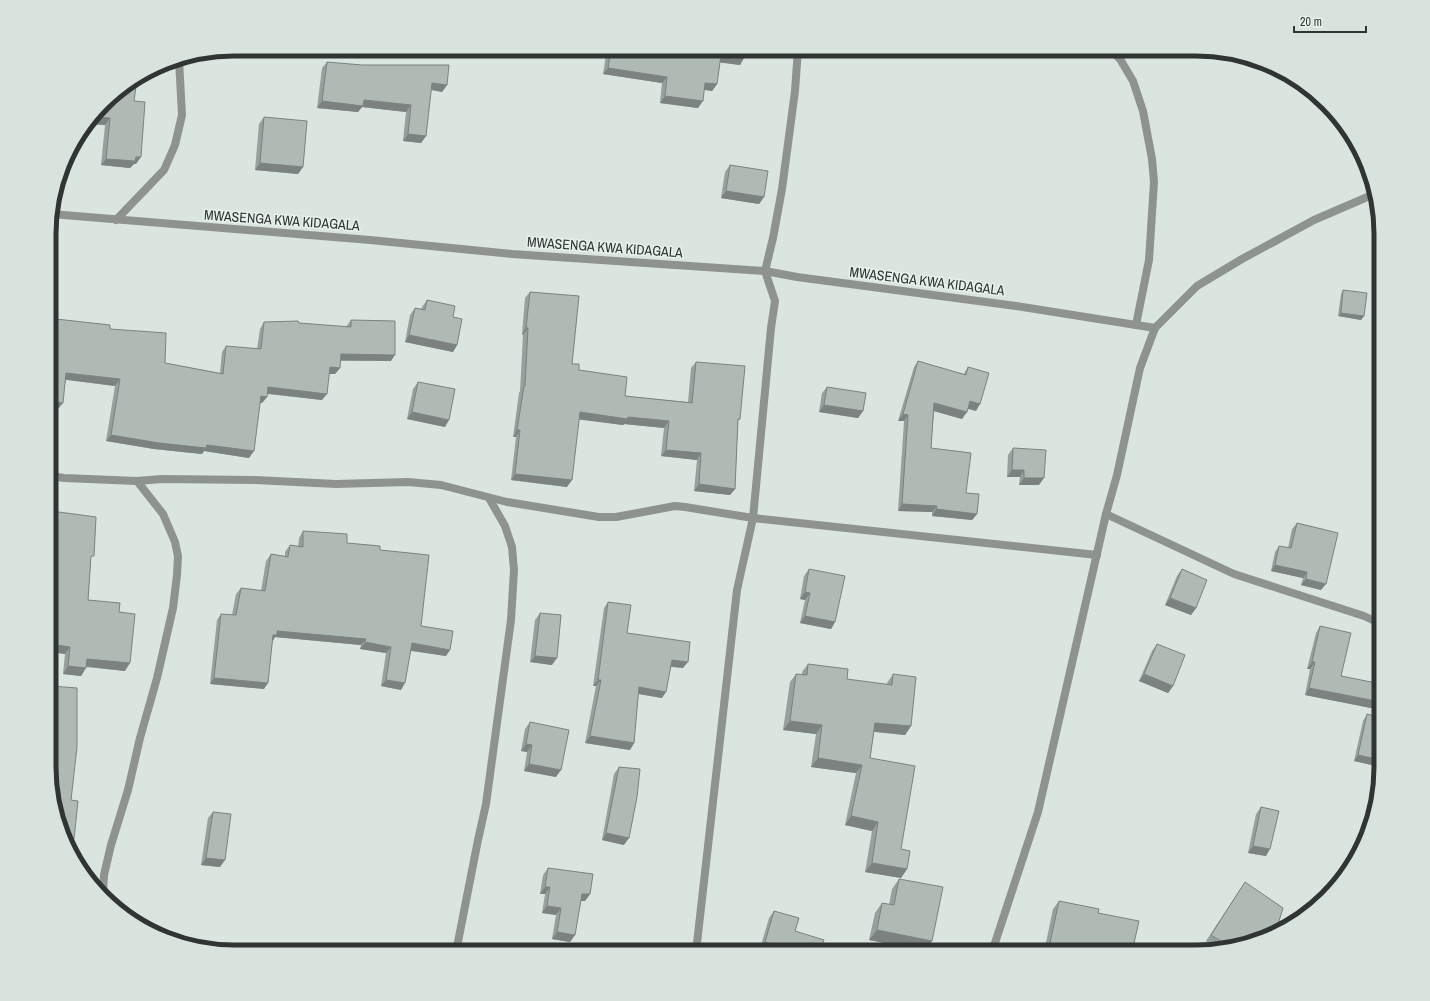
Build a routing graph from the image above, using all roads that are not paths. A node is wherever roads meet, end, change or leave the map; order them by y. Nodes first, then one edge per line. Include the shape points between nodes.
1 (798, 56) edge
2 (1117, 56) edge
3 (179, 64) edge
4 (1370, 196) edge
5 (57, 215) edge
6 (116, 220) junction
7 (765, 271) junction
8 (1136, 325) junction
9 (1155, 328) junction
10 (56, 477) edge
11 (137, 481) junction
12 (489, 498) junction
13 (1106, 514) junction
14 (753, 518) junction
15 (1097, 555) junction
16 (1374, 621) edge
17 (103, 888) edge
18 (457, 945) edge
19 (697, 945) edge
20 (994, 945) edge

1 - 7 street via 782,189
2 - 8 street via 1134,81 1143,111 1154,182 1149,260
3 - 6 street via 182,114 175,145 164,170
4 - 9 street via 1314,220 1197,286
5 - 6 street, MWASENGA KWA KIDAGALA
6 - 7 street, MWASENGA KWA KIDAGALA via 512,254
7 - 8 street, MWASENGA KWA KIDAGALA
7 - 14 street via 775,301
8 - 9 street, MWASENGA KWA KIDAGALA
9 - 13 street via 1140,368
10 - 11 street
11 - 12 street via 255,480 336,484 408,482 441,485
11 - 17 street via 163,514 175,542 178,556 177,575 173,608 157,678 104,875
12 - 14 street via 599,517 616,517 675,506
12 - 18 street via 505,526 512,547 514,570 511,620 486,804
13 - 15 street
13 - 16 street via 1234,574
14 - 15 street
14 - 19 street via 737,590
15 - 20 street via 1038,812

